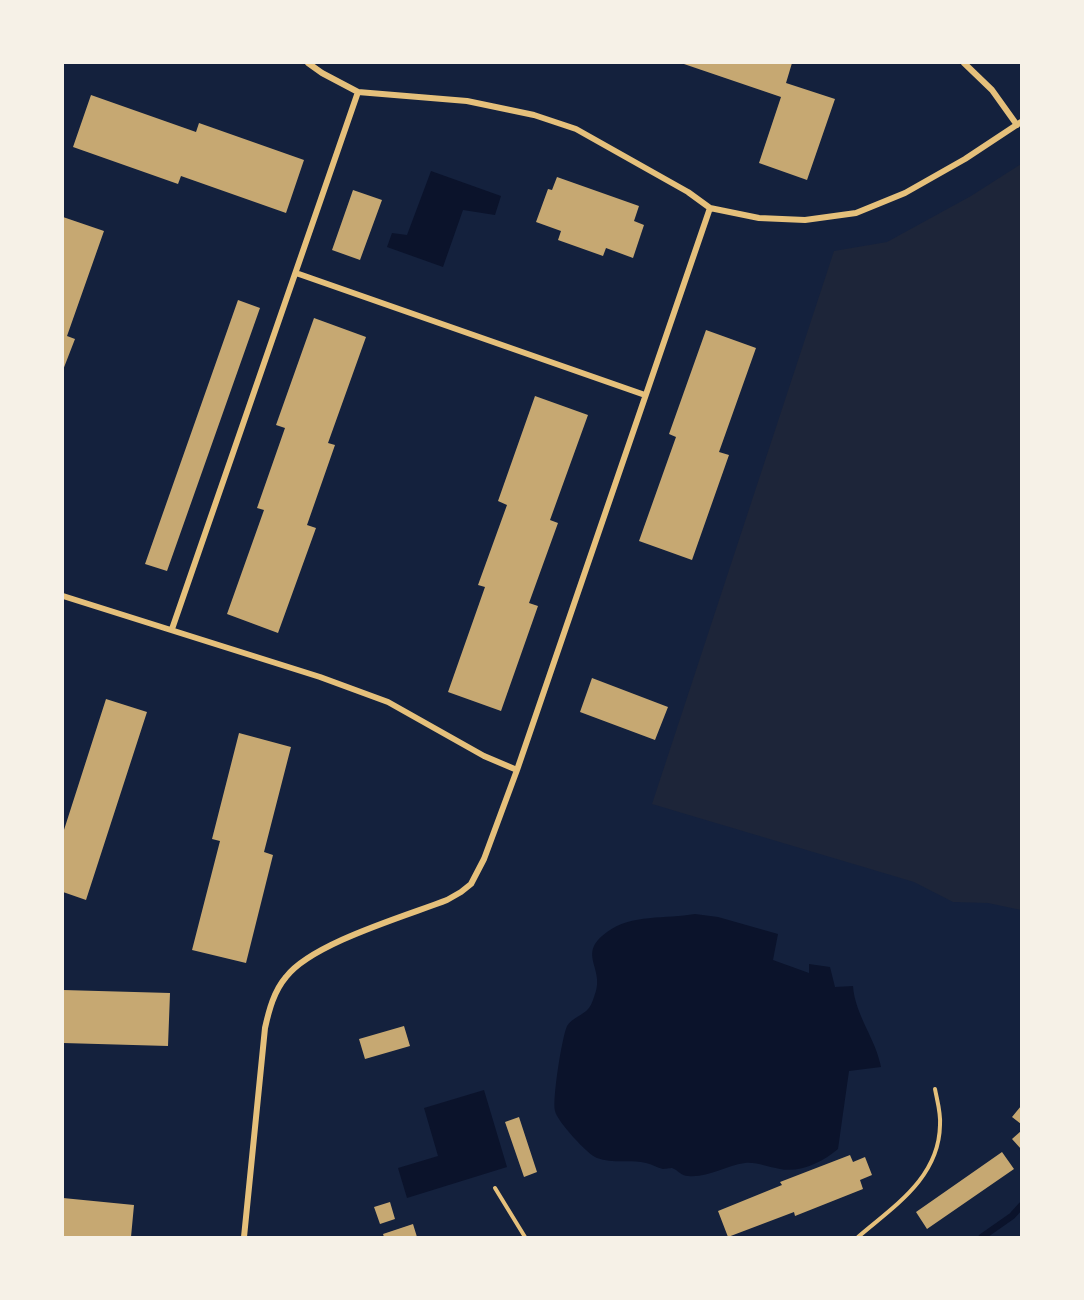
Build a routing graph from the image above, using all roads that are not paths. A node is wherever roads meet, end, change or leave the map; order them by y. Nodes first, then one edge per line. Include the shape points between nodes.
1 (308, 63) edge
2 (964, 63) edge
3 (358, 92) junction
4 (1019, 123) edge
5 (710, 208) junction
6 (296, 273) junction
7 (645, 395) junction
8 (63, 596) edge
9 (172, 629) junction
10 (517, 770) junction
11 (244, 1237) edge

1 - 3 street
2 - 4 street
3 - 5 street via 467,101 556,122 576,129
3 - 6 street
4 - 5 street via 905,193 856,213 805,220 759,218
5 - 7 street
6 - 7 street
6 - 9 street
7 - 10 street
8 - 9 street
9 - 10 street via 388,702 484,756
10 - 11 street via 484,860 471,884 447,900 321,950 297,964 281,984 265,1028

